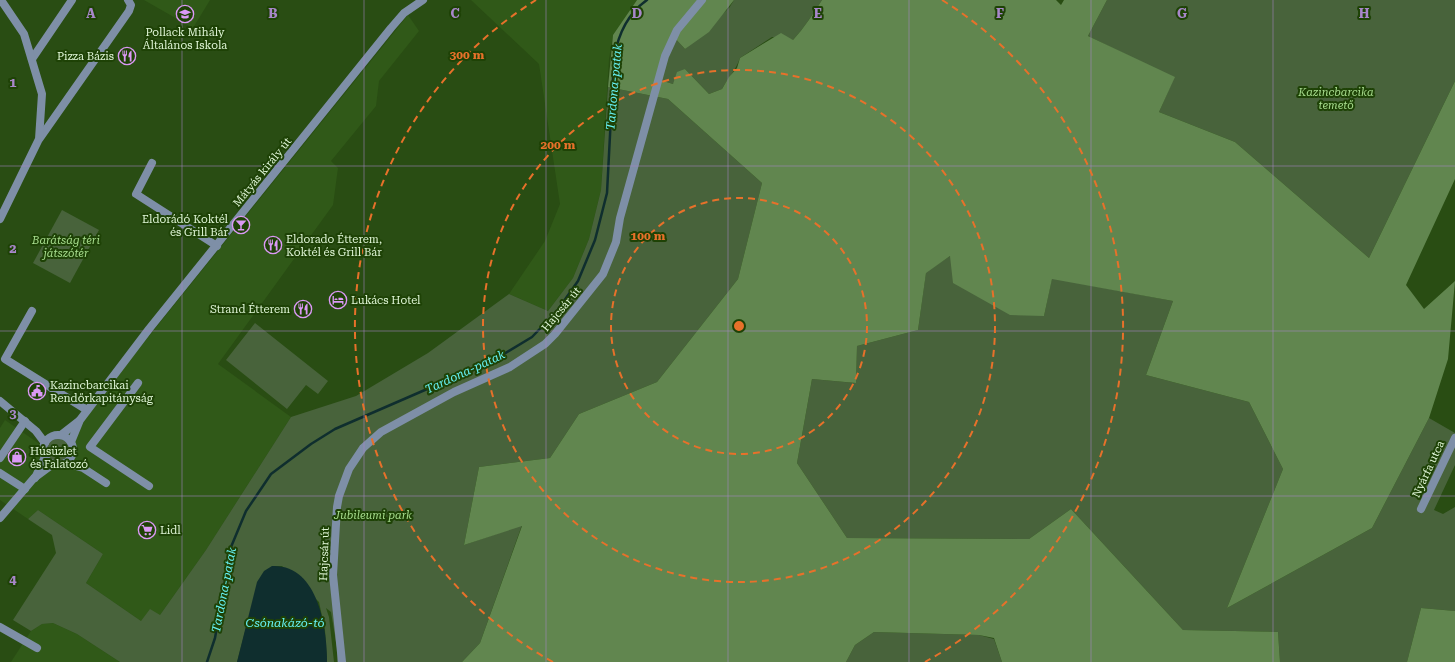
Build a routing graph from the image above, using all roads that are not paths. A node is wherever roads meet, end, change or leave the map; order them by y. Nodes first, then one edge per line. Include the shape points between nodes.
1 (1, 0) edge
2 (12, 0) edge
3 (72, 0) edge
4 (128, 0) edge
5 (423, 0) edge
6 (702, 0) edge
7 (6, 8) junction
8 (32, 59) junction
9 (39, 139) junction
10 (152, 163) dead end
11 (0, 219) edge
12 (217, 246) junction
13 (32, 312) dead end
14 (138, 382) dead end
15 (0, 401) edge
16 (87, 410) junction
17 (80, 420) junction
18 (25, 422) junction
19 (53, 437) junction
20 (1455, 438) edge
21 (71, 442) junction
22 (72, 452) junction
23 (0, 458) edge
24 (48, 460) junction
25 (65, 463) junction
26 (83, 468) junction
27 (0, 473) edge
28 (106, 483) dead end
29 (149, 486) dead end
30 (24, 489) junction
31 (1421, 509) dead end
32 (0, 518) edge
33 (0, 627) edge
34 (37, 648) dead end
35 (342, 662) edge

1 - 7 street
2 - 7 street
3 - 8 street
4 - 9 street via 131,5 129,12
5 - 12 street, Mátyás király út via 404,13 391,28
6 - 35 street, Hajcsár út via 677,30 665,56 620,218 616,242 599,281 545,344 510,367 454,392 381,432 363,448 348,470 337,508 333,575
7 - 8 street via 24,34
8 - 9 street via 42,94
9 - 11 street
10 - 12 street via 136,194
12 - 16 street, Mátyás király út
13 - 16 street via 5,359
14 - 29 street via 90,446
15 - 18 street
16 - 17 street, Mátyás király út
17 - 19 street, Mátyás király út
17 - 21 street, Mátyás király út
18 - 19 street via 36,431
18 - 23 street
19 - 21 street
19 - 24 street via 43,451
20 - 31 street, Nyárfa utca
21 - 22 street, Mátyás király út
22 - 25 street
22 - 26 street
24 - 25 street
24 - 30 street
25 - 26 street
26 - 28 street
27 - 30 street
30 - 32 street
33 - 34 street

